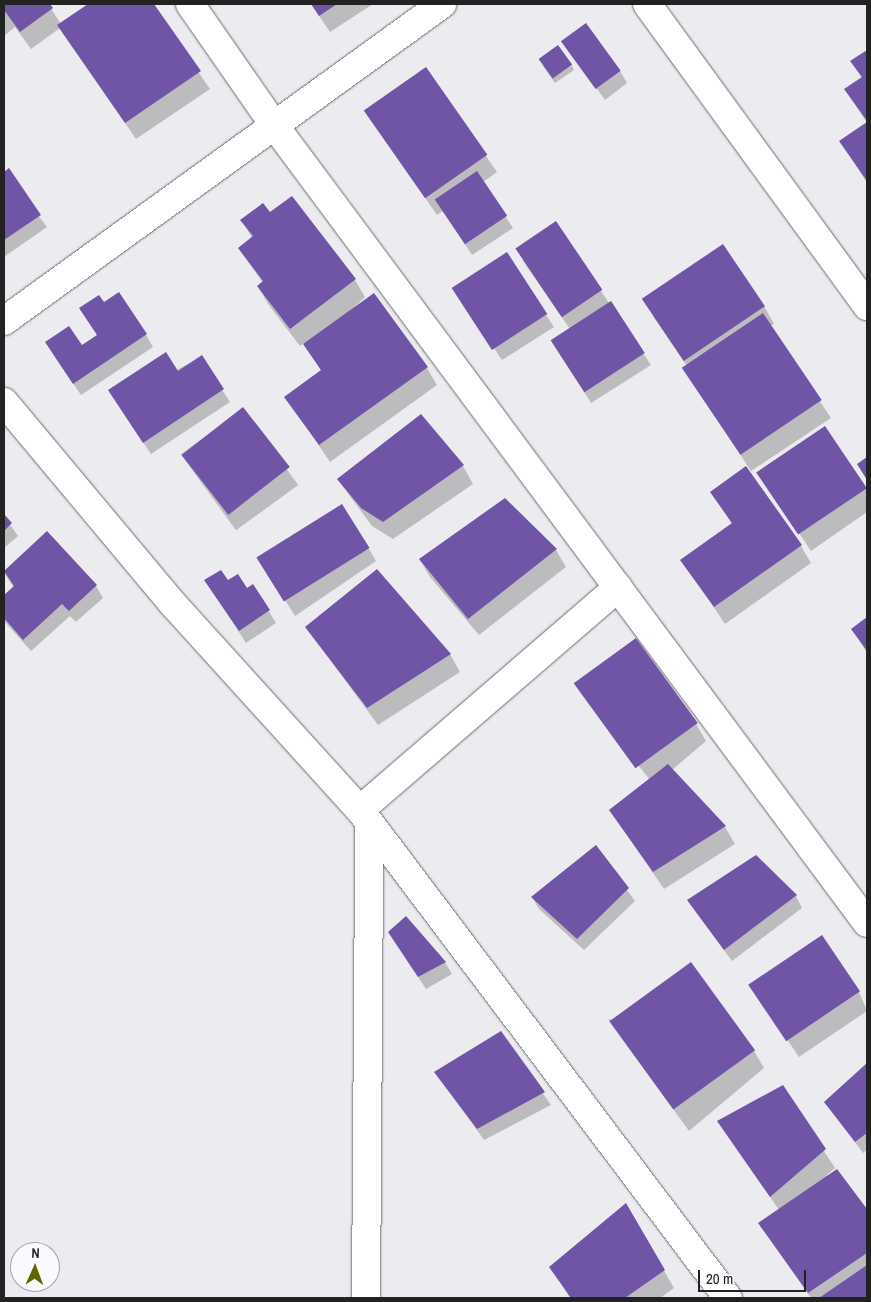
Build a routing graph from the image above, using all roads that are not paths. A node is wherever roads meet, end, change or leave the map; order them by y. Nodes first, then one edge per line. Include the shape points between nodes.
1 (190, 4) edge
2 (442, 4) edge
3 (647, 4) edge
4 (274, 125) junction
5 (867, 306) edge
6 (4, 320) edge
7 (4, 402) edge
8 (618, 587) junction
9 (364, 817) junction
10 (867, 923) edge
11 (366, 1298) edge
12 (728, 1298) edge

1 - 4 street
2 - 4 street
3 - 5 street
4 - 6 street
4 - 8 street
7 - 9 street via 174,604
8 - 9 street
8 - 10 street
9 - 11 street
9 - 12 street

